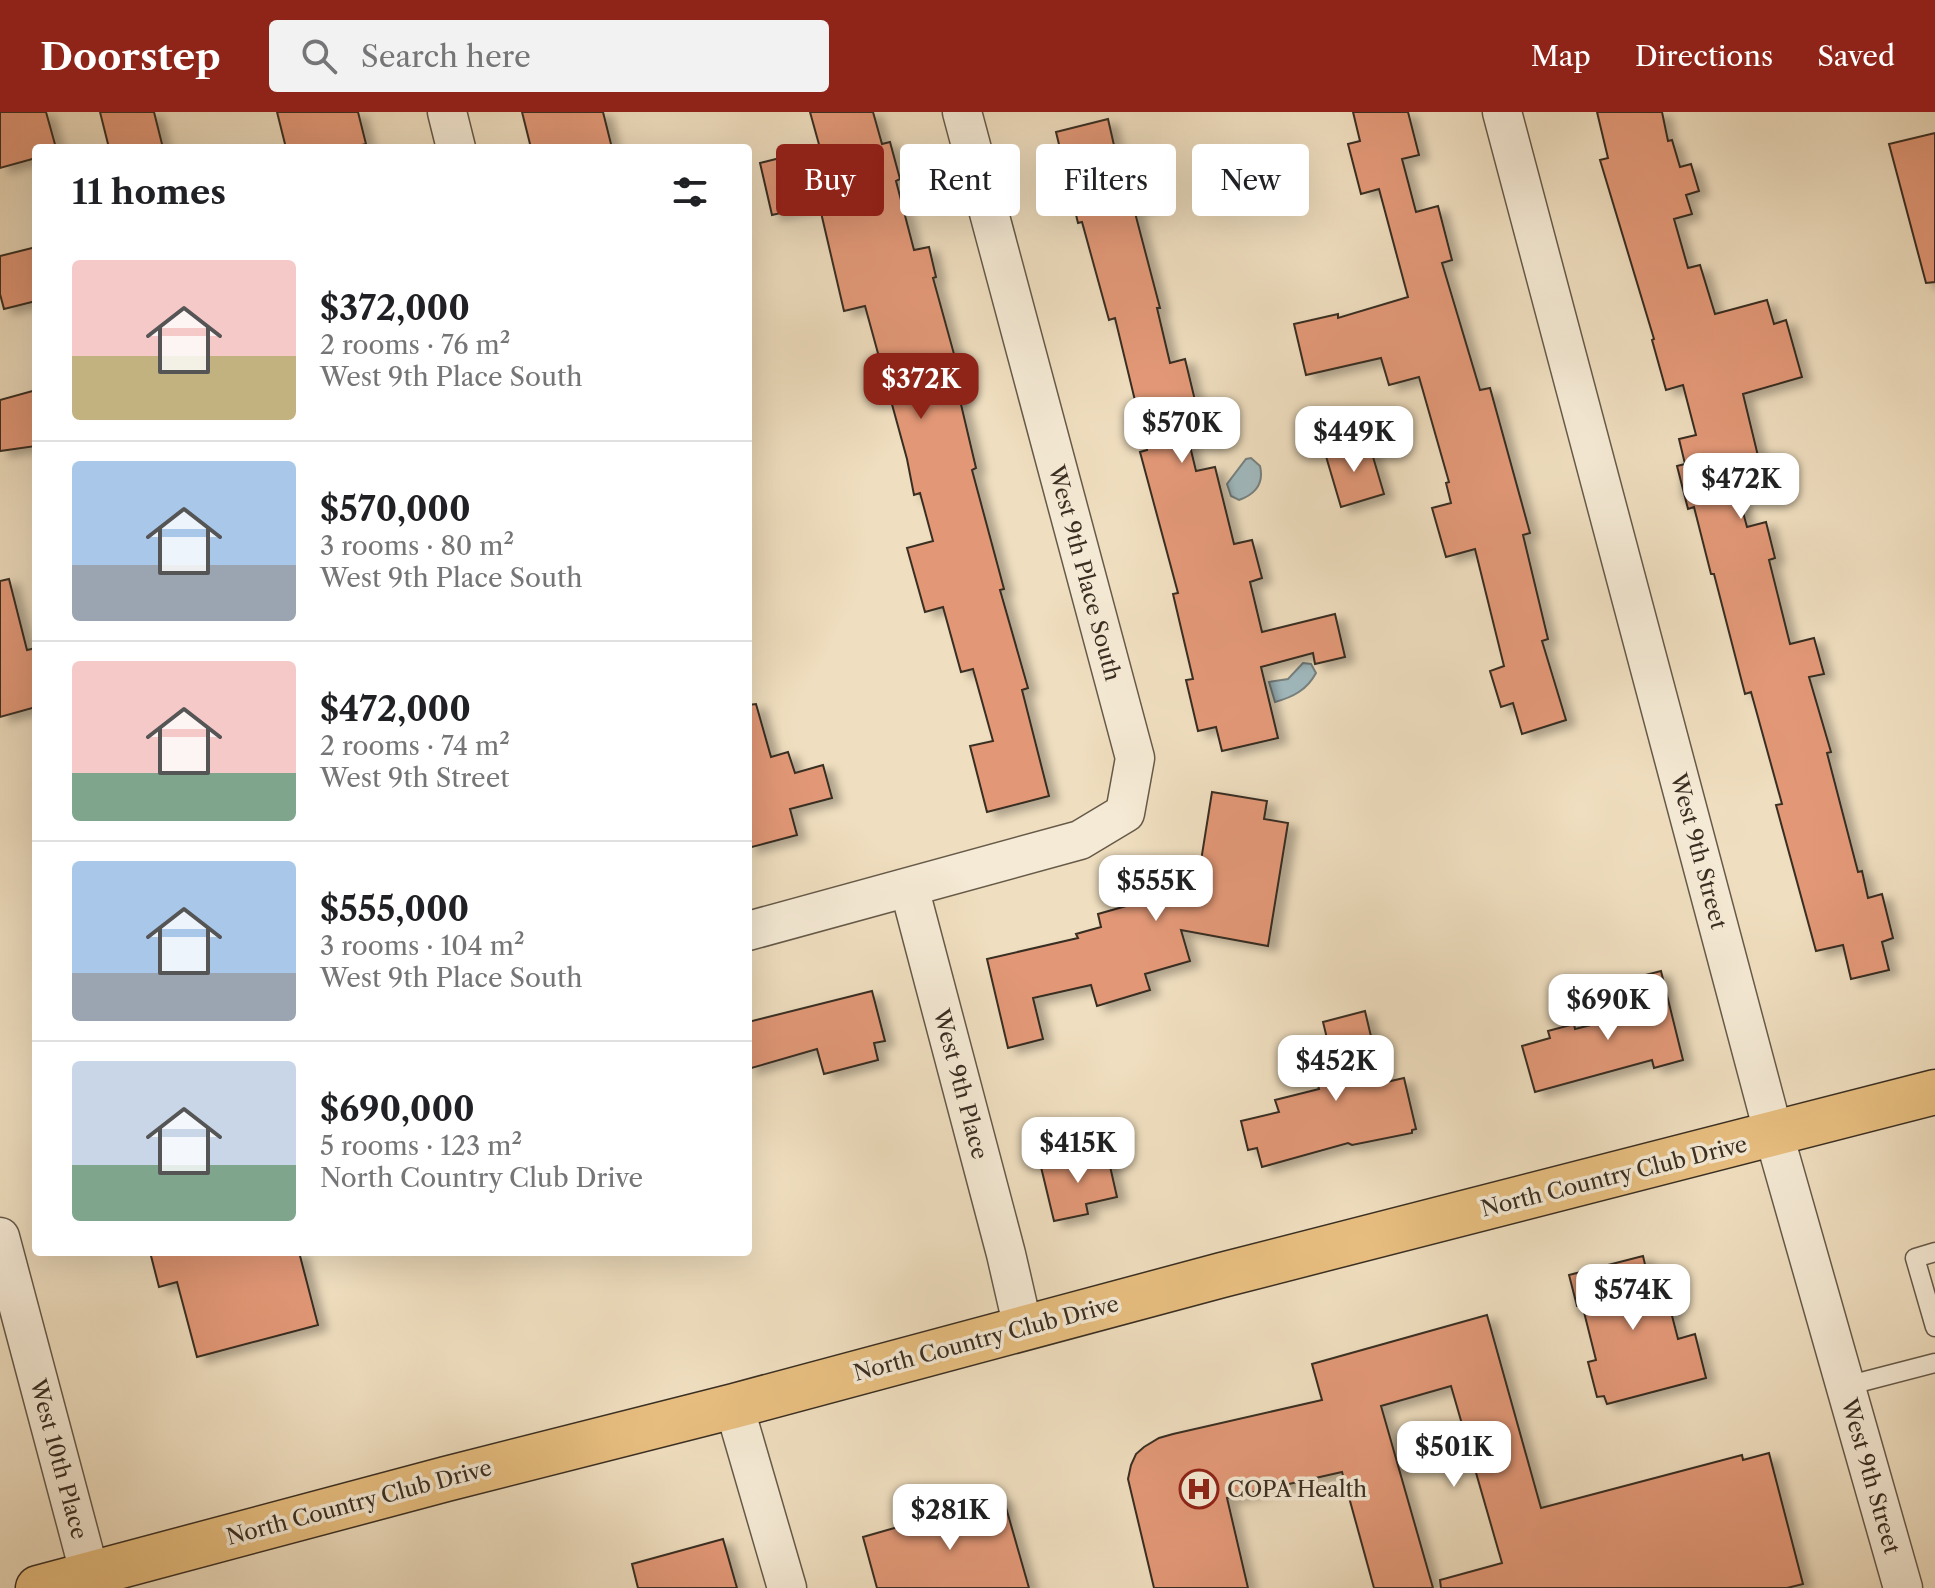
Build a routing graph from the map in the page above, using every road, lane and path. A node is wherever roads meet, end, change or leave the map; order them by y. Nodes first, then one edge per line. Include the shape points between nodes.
1 (447, 112) edge
2 (962, 112) edge
3 (1502, 112) edge
4 (455, 144) edge
5 (909, 887) junction
6 (752, 930) edge
7 (1935, 1092) edge
8 (1774, 1135) junction
9 (0, 1237) edge
10 (1935, 1252) edge
11 (1935, 1327) edge
12 (1023, 1328) junction
13 (1935, 1363) edge
14 (1846, 1386) junction
15 (734, 1406) junction
16 (92, 1581) edge
17 (38, 1588) edge
18 (787, 1588) edge
19 (1903, 1588) edge

1 - 4 street
2 - 5 street, West 9th Place South via 1135,758 1125,813 1080,840
3 - 8 street, West 9th Street
5 - 6 street, West 9th Place South
5 - 12 street, West 9th Place
7 - 8 main road, North Country Club Drive
8 - 12 main road, North Country Club Drive
8 - 14 street, West 9th Street
9 - 16 street, West 10th Place
10 - 11 lane via 1915,1258
12 - 15 main road, North Country Club Drive
13 - 14 lane
14 - 19 street, West 9th Street
15 - 16 main road, North Country Club Drive via 446,1479
15 - 18 street
16 - 17 main road, North Country Club Drive

